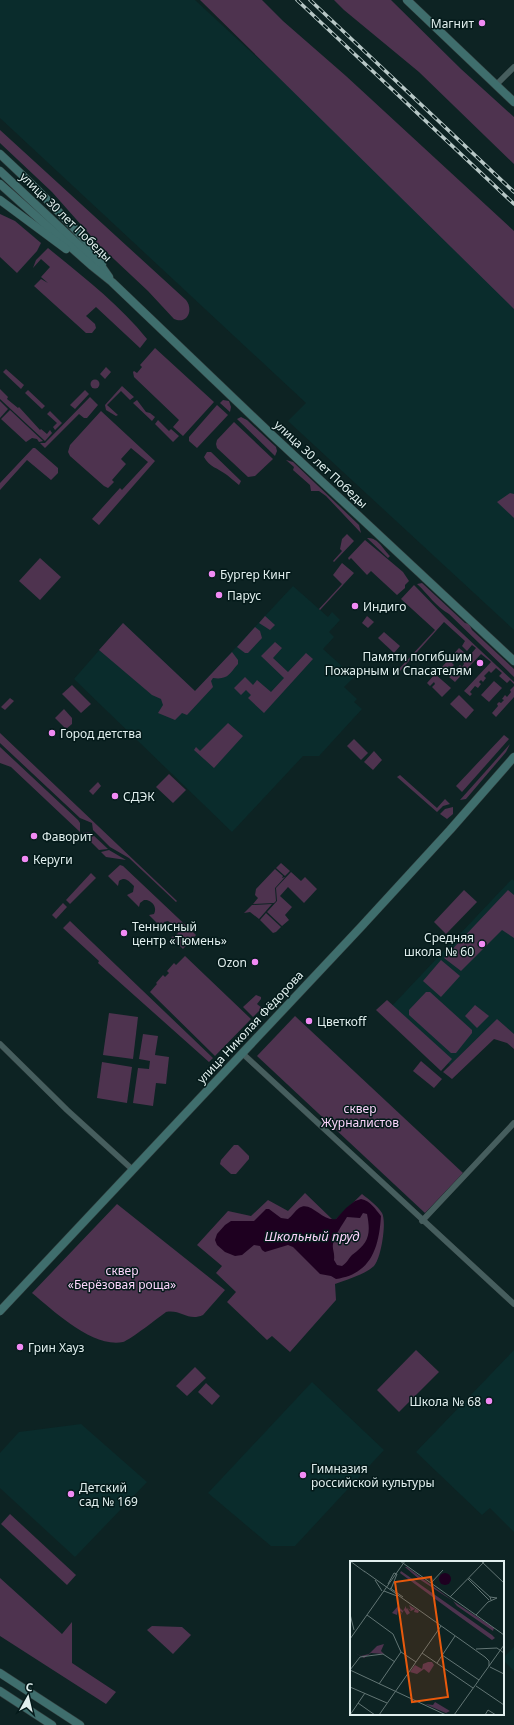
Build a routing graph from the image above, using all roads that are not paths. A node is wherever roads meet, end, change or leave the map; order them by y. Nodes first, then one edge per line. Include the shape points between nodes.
1 (407, 0) edge
2 (514, 67) edge
3 (496, 85) junction
4 (514, 102) edge
5 (0, 154) edge
6 (0, 172) edge
7 (0, 184) edge
8 (0, 200) edge
9 (92, 266) junction
10 (102, 267) junction
11 (112, 282) junction
12 (514, 661) edge
13 (514, 757) edge
14 (0, 1044) edge
15 (242, 1053) junction
16 (514, 1123) edge
17 (133, 1170) junction
18 (422, 1221) junction
19 (514, 1304) edge
20 (0, 1311) edge
21 (0, 1673) edge
22 (0, 1691) edge
23 (52, 1725) edge
24 (80, 1725) edge

1 - 3 street
2 - 3 street
3 - 4 street
5 - 10 street via 45,196 87,242 97,254
6 - 10 street, улица 30 лет Победы
7 - 9 street, улица 30 лет Победы
8 - 9 street
9 - 11 street, улица 30 лет Победы
10 - 11 street, улица 30 лет Победы
11 - 12 street, улица 30 лет Победы
13 - 15 street, улица Николая Фёдорова via 419,865
14 - 17 street
15 - 17 street, улица Николая Фёдорова
15 - 18 street
16 - 18 street
17 - 20 street, улица Николая Фёдорова
18 - 19 street
21 - 24 street
22 - 23 street

